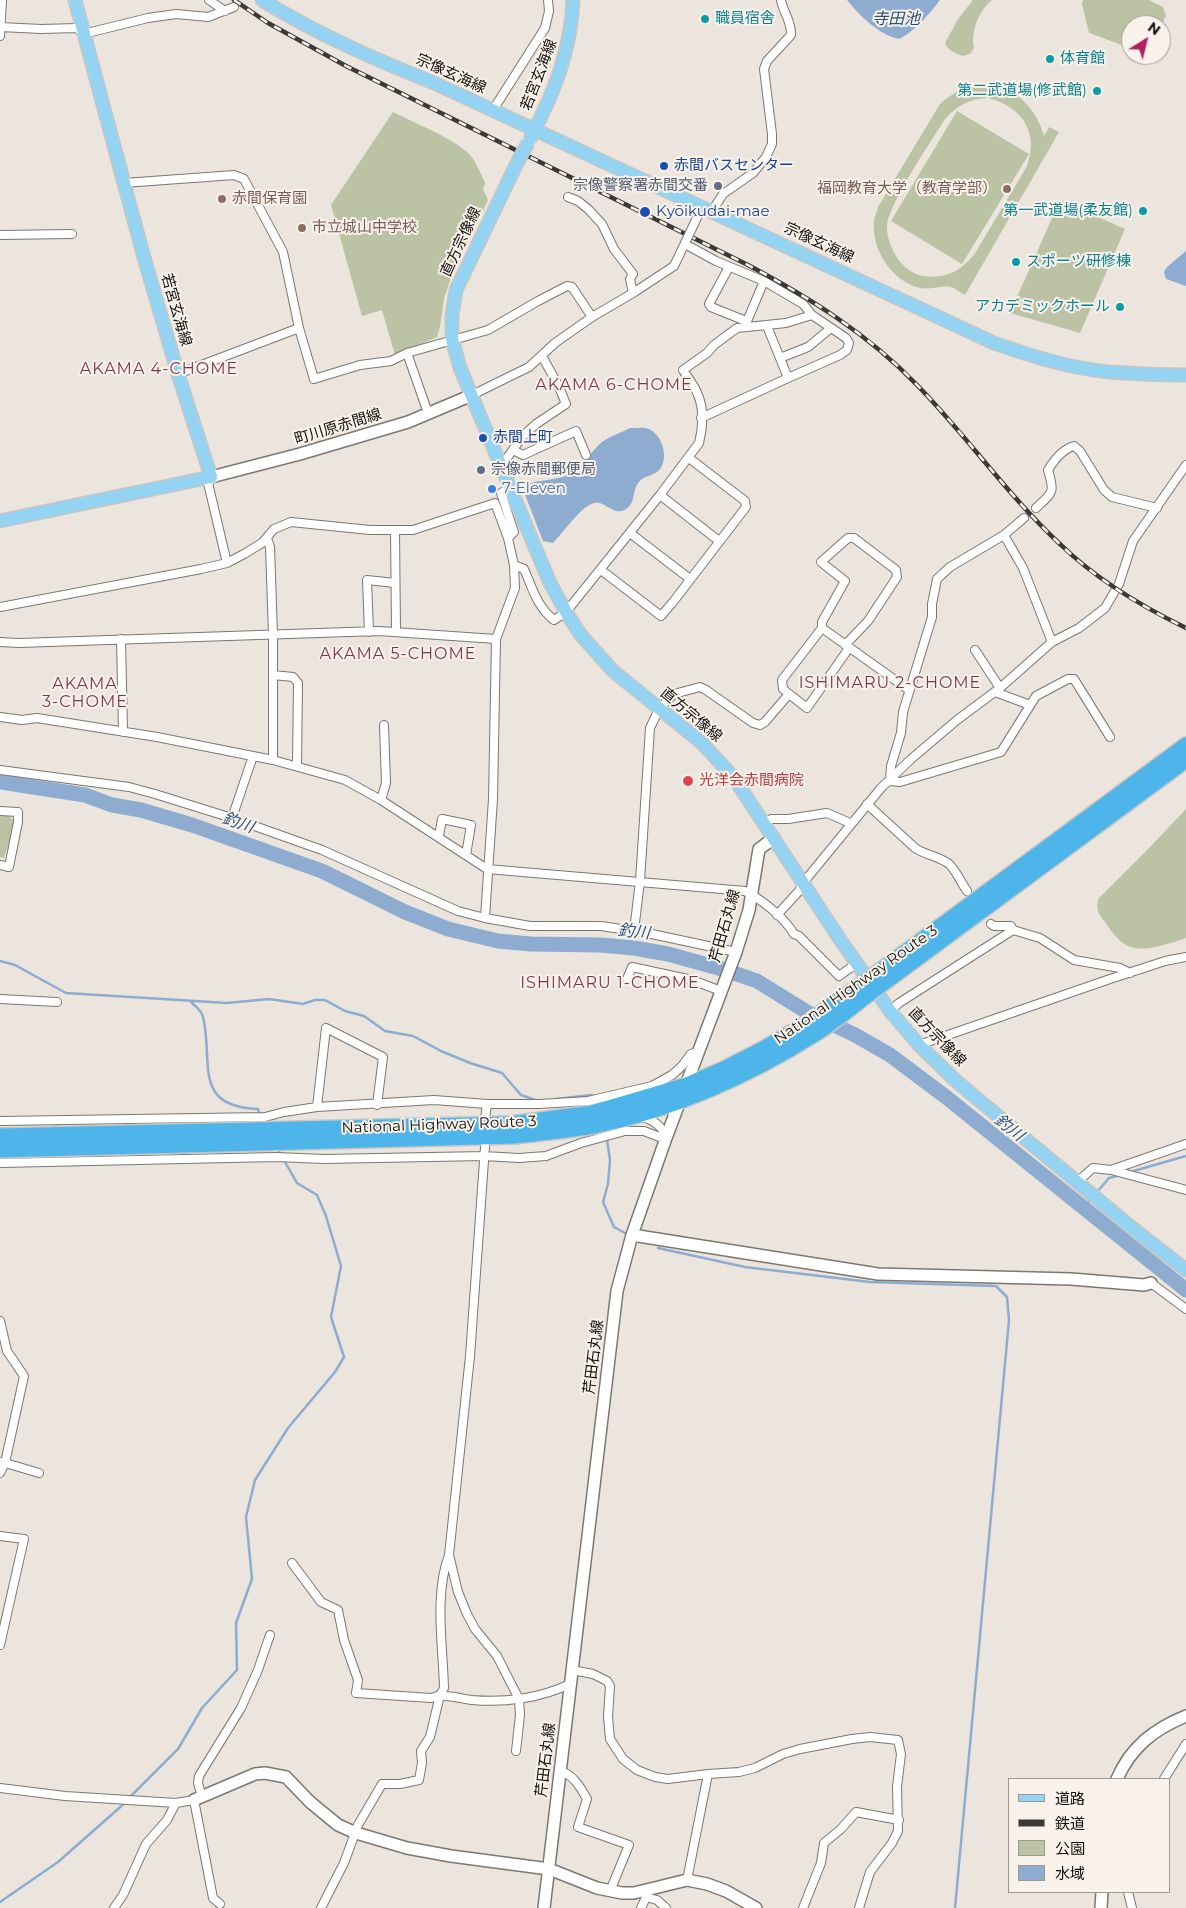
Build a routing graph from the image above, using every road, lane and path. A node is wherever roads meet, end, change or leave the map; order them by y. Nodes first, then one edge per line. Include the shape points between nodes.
1 (2, 0) edge
2 (75, 0) edge
3 (209, 0) edge
4 (262, 0) edge
5 (548, 0) edge
6 (574, 0) edge
7 (781, 0) edge
8 (234, 7) tunnel mouth
9 (225, 11) junction
10 (0, 27) edge
11 (83, 34) junction
12 (0, 36) edge
13 (493, 110) junction
14 (535, 130) junction
15 (124, 183) junction
16 (568, 197) dead end
17 (707, 209) junction
18 (72, 234) dead end
19 (0, 235) edge
20 (685, 242) junction
21 (729, 267) junction
22 (764, 281) junction
23 (633, 293) junction
24 (812, 315) junction
25 (592, 317) junction
26 (746, 324) junction
27 (767, 326) junction
28 (299, 328) junction
29 (831, 328) junction
30 (452, 339) junction
31 (407, 353) junction
32 (542, 356) junction
33 (780, 358) junction
34 (178, 374) junction
35 (1186, 375) edge
36 (788, 378) junction
37 (472, 395) junction
38 (428, 413) junction
39 (701, 418) junction
40 (513, 450) junction
41 (586, 455) dead end
42 (689, 458) junction
43 (502, 465) junction
44 (1186, 466) edge
45 (211, 478) junction
46 (511, 487) junction
47 (660, 495) junction
48 (1036, 508) tunnel mouth
49 (1157, 508) junction
50 (1024, 518) tunnel mouth
51 (0, 521) edge
52 (395, 531) junction
53 (630, 532) junction
54 (1004, 535) junction
55 (267, 538) junction
56 (508, 538) junction
57 (719, 541) junction
58 (227, 563) junction
59 (514, 565) junction
60 (602, 570) junction
61 (690, 578) junction
62 (395, 583) junction
63 (0, 607) edge
64 (566, 612) junction
65 (822, 628) junction
66 (396, 631) junction
67 (369, 632) junction
68 (273, 635) junction
69 (121, 639) junction
70 (496, 639) junction
71 (0, 642) edge
72 (1052, 642) junction
73 (847, 646) junction
74 (975, 650) dead end
75 (273, 675) junction
76 (909, 690) junction
77 (997, 690) junction
78 (789, 694) junction
79 (1030, 705) junction
80 (659, 709) junction
81 (0, 717) edge
82 (384, 725) dead end
83 (123, 732) junction
84 (1110, 737) dead end
85 (1186, 745) edge
86 (253, 756) junction
87 (273, 760) junction
88 (1186, 760) edge
89 (297, 766) junction
90 (0, 770) edge
91 (890, 780) junction
92 (381, 800) junction
93 (867, 804) junction
94 (0, 810) edge
95 (232, 818) junction
96 (764, 824) junction
97 (850, 824) junction
98 (438, 836) junction
99 (774, 838) junction
100 (466, 855) junction
101 (0, 865) edge
102 (487, 869) junction
103 (640, 881) junction
104 (803, 883) junction
105 (967, 891) tunnel mouth
106 (751, 894) junction
107 (777, 915) junction
108 (485, 918) junction
109 (991, 924) tunnel mouth
110 (1013, 930) junction
111 (634, 931) junction
112 (735, 954) junction
113 (1186, 957) edge
114 (856, 963) junction
115 (1130, 973) junction
116 (627, 979) dead end
117 (871, 984) junction
118 (721, 991) junction
119 (0, 999) edge
120 (57, 1002) dead end
121 (890, 1011) junction
122 (810, 1029) junction
123 (919, 1045) junction
124 (699, 1052) junction
125 (687, 1085) junction
126 (681, 1100) junction
127 (487, 1104) junction
128 (377, 1105) junction
129 (317, 1107) junction
130 (630, 1117) junction
131 (485, 1119) dead end
132 (0, 1121) edge
133 (0, 1136) edge
134 (285, 1136) junction
135 (230, 1137) junction
136 (666, 1138) junction
137 (1186, 1144) edge
138 (0, 1150) edge
139 (484, 1151) junction
140 (0, 1163) edge
141 (1111, 1170) junction
142 (1077, 1182) junction
143 (1186, 1190) edge
144 (632, 1235) junction
145 (1186, 1270) edge
146 (1151, 1283) joint
147 (1186, 1309) edge
148 (0, 1321) edge
149 (2, 1462) edge
150 (0, 1473) edge
151 (39, 1473) dead end
152 (0, 1536) edge
153 (449, 1555) junction
154 (292, 1563) dead end
155 (270, 1635) dead end
156 (0, 1645) edge
157 (572, 1670) junction
158 (570, 1684) junction
159 (440, 1695) junction
160 (519, 1699) junction
161 (1186, 1716) edge
162 (1186, 1744) edge
163 (516, 1751) dead end
164 (560, 1771) junction
165 (708, 1774) junction
166 (1118, 1778) edge
167 (1165, 1778) edge
168 (0, 1788) edge
169 (198, 1799) junction
170 (176, 1803) junction
171 (899, 1820) junction
172 (356, 1833) junction
173 (549, 1869) junction
174 (687, 1880) junction
175 (610, 1891) junction
176 (648, 1893) junction
177 (1102, 1893) edge
178 (1128, 1893) edge
179 (220, 1904) dead end
180 (114, 1908) edge
181 (321, 1908) edge
182 (544, 1908) edge
183 (641, 1908) edge
184 (666, 1908) edge
185 (756, 1908) edge
186 (803, 1908) edge
187 (860, 1908) edge
188 (1100, 1908) edge
189 (1132, 1908) edge

1 - 10 street
2 - 11 main road, 若宮玄海線
3 - 9 street
4 - 13 main road, 宗像玄海線 via 348,47
5 - 13 street via 545,28
6 - 14 main road, 若宮玄海線 via 566,54
7 - 17 street via 792,28 791,35 767,61 764,69 772,144 754,173
8 - 9 street
9 - 11 street via 208,17 176,14 148,18
10 - 11 street via 77,28
10 - 12 street
11 - 15 main road, 若宮玄海線
13 - 14 main road, 宗像玄海線
14 - 17 main road, 宗像玄海線
14 - 30 main road, 直方宗像線, bridge via 456,290
15 - 28 street via 234,174 244,179 283,252
15 - 34 main road, 若宮玄海線
16 - 23 street via 578,201 602,224 614,249 633,274 630,279
17 - 20 street, bridge
17 - 35 main road, 宗像玄海線 via 1018,352 1107,372
18 - 19 street
20 - 21 street
20 - 23 street via 674,266
21 - 22 street
21 - 26 street via 709,304
22 - 24 street via 803,304
22 - 26 street
23 - 25 street
24 - 27 street via 786,324
24 - 29 street
25 - 30 street via 578,292 567,286 488,330
25 - 32 street
26 - 27 street
26 - 39 street via 683,370 698,394
27 - 33 street
28 - 31 street via 314,379 360,365 391,361
28 - 34 street
29 - 33 street via 808,347
29 - 36 street via 846,338 849,343 847,350
30 - 31 street
30 - 37 main road, 直方宗像線
31 - 38 street
32 - 37 street via 529,367
32 - 40 street via 566,404 536,424
33 - 36 street
34 - 45 main road, 若宮玄海線
36 - 39 street
37 - 38 main road, 町川原赤間線
37 - 43 main road, 直方宗像線
38 - 45 main road, 町川原赤間線 via 309,452
39 - 42 street via 699,443
40 - 41 street via 523,455 576,431
40 - 43 street
42 - 47 street
42 - 57 street via 745,501 746,507
43 - 46 main road, 直方宗像線
44 - 49 street
45 - 51 main road
45 - 58 street via 208,483
46 - 56 street via 501,493 514,532
46 - 64 main road, 直方宗像線 via 550,583
47 - 53 street
47 - 57 street
48 - 49 street via 1051,494 1053,485 1048,470 1068,448 1074,446 1104,490 1112,496
49 - 72 street via 1133,541 1119,584 1105,608 1079,628
50 - 54 street
52 - 55 street via 291,522 274,529
52 - 56 street via 413,530 495,503
52 - 62 street
53 - 60 street
53 - 61 street
54 - 72 street via 1023,568
54 - 76 street via 937,579 932,617
55 - 58 street
55 - 68 street
56 - 59 street
57 - 61 street
58 - 63 street
59 - 64 street via 524,568 534,595 548,615 554,620
59 - 70 street via 515,588
60 - 61 street via 661,616
60 - 64 street
62 - 66 street
62 - 67 street via 367,580
64 - 80 main road, 直方宗像線 via 613,671
65 - 73 street
65 - 73 street via 822,622 845,581 821,562 848,538 854,538 896,570 898,577
65 - 78 street via 782,680 783,689
66 - 67 street
66 - 70 street
67 - 68 street
68 - 69 street
68 - 75 street
69 - 71 street
69 - 83 street
70 - 102 street via 493,799
72 - 77 street
73 - 76 street
73 - 78 street via 807,708
74 - 77 street
75 - 87 street
75 - 89 street via 293,677 298,684
76 - 91 street
77 - 79 street
77 - 91 street via 957,720
78 - 80 street via 760,725 700,687 674,694
79 - 84 street via 1036,696 1074,679
79 - 91 street via 1001,752 900,782
80 - 96 main road, 直方宗像線 via 717,758
80 - 103 street via 650,728
81 - 83 street via 37,718
82 - 92 street via 386,783
83 - 86 street
85 - 117 highway, National Highway Route 3
86 - 87 street
86 - 95 street
87 - 89 street
88 - 117 highway, National Highway Route 3
89 - 92 street via 345,780
90 - 95 street via 129,787
91 - 93 street
92 - 98 street
93 - 97 street
93 - 105 street via 922,854 951,865
94 - 101 street via 18,812 18,822 9,867
95 - 108 street via 322,850 458,912
96 - 97 street via 771,819 827,813
96 - 99 main road, 直方宗像線
97 - 104 street
98 - 100 street
98 - 100 street via 442,819 471,824
99 - 104 main road, 直方宗像線
99 - 106 main road, 芹田石丸線 via 759,850
100 - 102 street
102 - 103 street
102 - 108 street
103 - 106 street
103 - 111 street
104 - 107 street
104 - 114 main road, 直方宗像線
106 - 107 street
106 - 112 main road, 芹田石丸線
107 - 114 street via 839,976
108 - 111 street via 530,926 601,926
109 - 110 street via 1011,926
110 - 115 street via 1040,938 1081,963 1120,968
110 - 121 street
111 - 112 street
112 - 118 main road, 芹田石丸線
113 - 115 street
114 - 121 main road, 直方宗像線
115 - 123 street
116 - 118 street via 632,967 692,980
117 - 122 highway, National Highway Route 3
118 - 124 main road, 芹田石丸線
119 - 120 street
121 - 123 main road, 直方宗像線
122 - 125 highway, National Highway Route 3
122 - 126 highway, National Highway Route 3 via 791,1048 720,1085
123 - 142 main road, 直方宗像線
124 - 125 main road, 芹田石丸線
124 - 127 street via 691,1054 672,1075 652,1086 588,1101
125 - 126 main road, 芹田石丸線
125 - 134 highway, National Highway Route 3 via 592,1113 544,1120
126 - 130 highway, National Highway Route 3
126 - 136 main road, 芹田石丸線
127 - 128 street via 434,1100
127 - 131 street
128 - 129 street
128 - 129 street via 383,1057 326,1028
129 - 132 street via 265,1117
130 - 134 highway, National Highway Route 3 via 586,1127 515,1136
130 - 136 street via 647,1118 657,1124
133 - 135 highway, National Highway Route 3
134 - 135 highway, National Highway Route 3
135 - 138 highway, National Highway Route 3
136 - 139 street via 644,1131 625,1131 546,1156 519,1158
136 - 144 main road, 芹田石丸線
137 - 141 street
139 - 140 street via 324,1159 276,1157
139 - 153 street via 470,1356
141 - 142 street via 1094,1168
141 - 143 street
142 - 145 main road, 直方宗像線
144 - 146 main road via 878,1274
144 - 157 main road, 芹田石丸線 via 617,1291 612,1326
146 - 147 street
148 - 149 street via 7,1351 24,1376
149 - 150 street
149 - 151 street
152 - 156 street via 24,1540
153 - 159 street via 440,1619 444,1688
153 - 160 street via 467,1614 475,1630 497,1656
154 - 159 street via 321,1602 338,1610 358,1680 356,1693 430,1698
155 - 169 street via 242,1708 199,1776
157 - 158 main road, 芹田石丸線
157 - 165 street via 594,1674 610,1686 610,1740 623,1759 637,1770 668,1779
158 - 160 street
158 - 164 main road, 芹田石丸線
159 - 160 street via 472,1700
159 - 172 street via 430,1737 421,1751 419,1780 382,1784
160 - 163 street
161 - 166 main road via 1158,1729 1138,1745
162 - 167 street
164 - 173 main road, 芹田石丸線
164 - 175 street via 568,1773 587,1800 578,1828 629,1845
165 - 171 street via 755,1768 783,1754 816,1745 870,1737 898,1740
165 - 174 street
168 - 170 street
169 - 170 street
169 - 172 main road via 255,1774 277,1774 286,1777 323,1814
169 - 179 street via 213,1898
170 - 180 street via 167,1820 146,1844
171 - 186 street via 856,1812 824,1843 821,1864
171 - 187 street via 892,1844 870,1872
172 - 173 main road via 407,1848
172 - 181 street
173 - 175 main road
173 - 182 main road, 芹田石丸線
174 - 176 main road
174 - 185 main road via 726,1891
175 - 176 main road
176 - 183 street
176 - 184 street
177 - 188 main road
178 - 189 street

